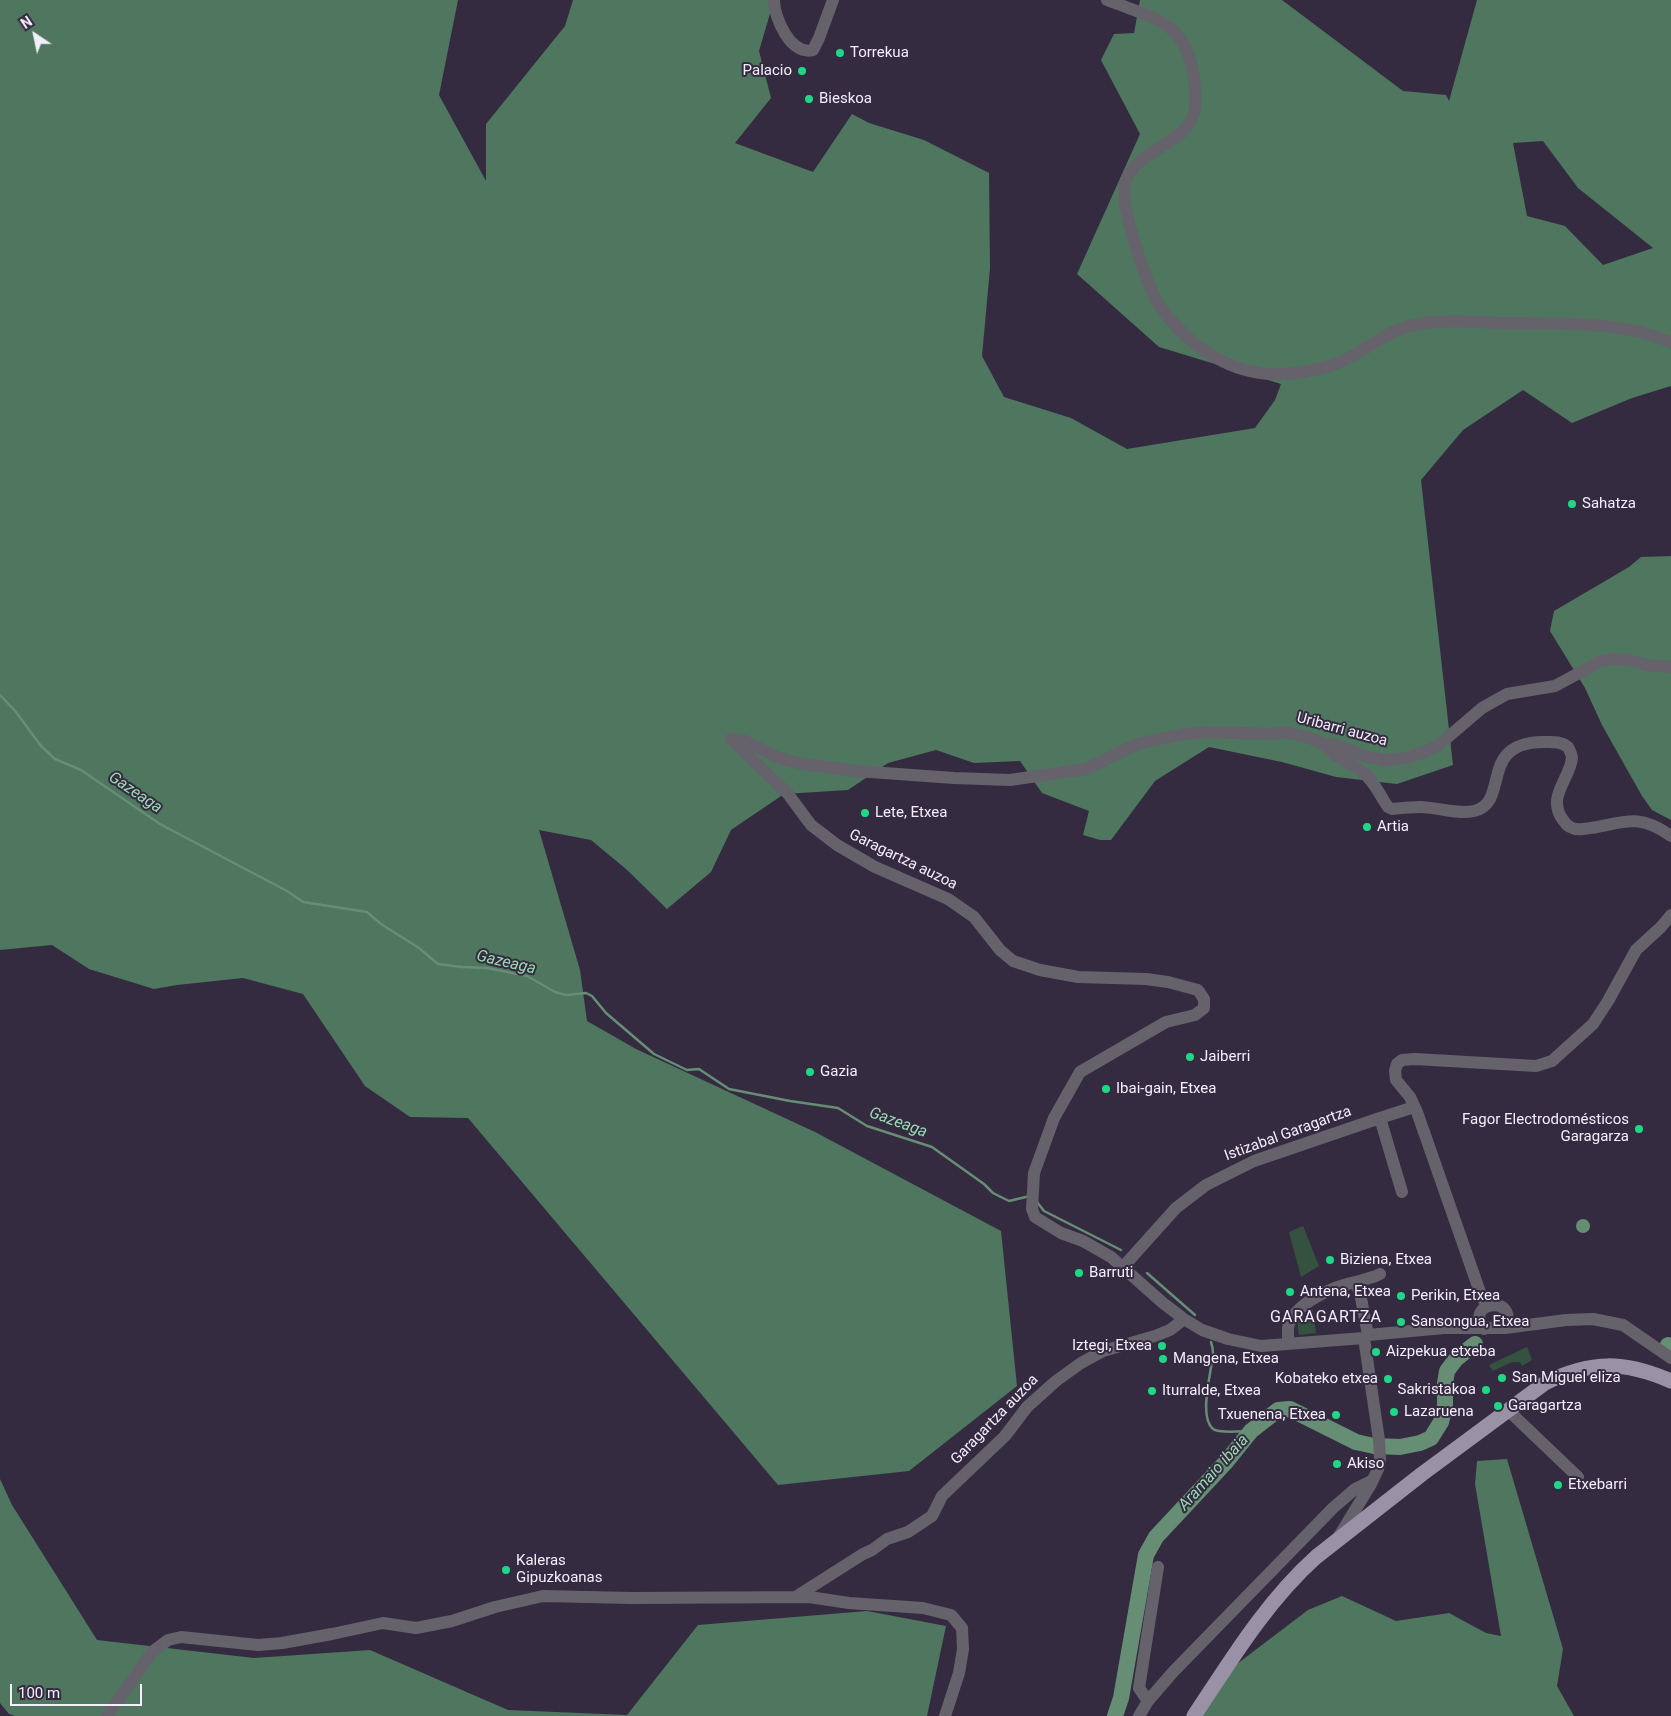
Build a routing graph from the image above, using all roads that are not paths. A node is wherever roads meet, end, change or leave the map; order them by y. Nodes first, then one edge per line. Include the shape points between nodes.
1 (774, 0) edge
2 (833, 0) edge
3 (1107, 0) edge
4 (1671, 342) edge
5 (1671, 667) edge
6 (1276, 732) joint
7 (1324, 744) junction
8 (1671, 836) edge
9 (1671, 915) edge
10 (1414, 1107) junction
11 (1380, 1118) junction
12 (1402, 1192) dead end
13 (1123, 1267) junction
14 (1380, 1274) dead end
15 (1356, 1282) junction
16 (1487, 1306) junction
17 (1184, 1319) junction
18 (1505, 1328) junction
19 (1484, 1329) junction
20 (1366, 1337) junction
21 (1288, 1344) junction
22 (1671, 1358) edge
23 (1671, 1381) edge
24 (1508, 1409) junction
25 (1578, 1477) dead end
26 (1373, 1480) junction
27 (1336, 1540) junction
28 (1158, 1567) dead end
29 (795, 1597) junction
30 (1148, 1701) junction
31 (107, 1716) edge
32 (945, 1716) edge
33 (1139, 1716) edge
34 (1194, 1716) edge

1 - 2 street via 784,33 798,47 808,51 819,38
3 - 4 street via 1165,23 1188,49 1193,64 1195,108 1190,123 1184,131 1134,166 1125,182 1124,197 1141,261 1159,304 1192,341 1210,355 1250,372 1302,372 1348,358 1412,325 1433,322 1608,326 1637,330
5 - 7 street, Uribarri auzoa via 1620,659 1601,661 1555,686 1507,694 1482,708 1440,744 1406,758 1385,760
6 - 7 street, Uribarri auzoa
6 - 13 street, Garagartza auzoa via 1179,735 1137,744 1086,769 1010,780 856,771 803,764 774,756 745,741 731,739 788,794 811,825 875,867 948,898 974,917 1013,961 1078,977 1146,979 1198,990 1204,999 1204,1008 1195,1015 1166,1022 1080,1072 1054,1118 1034,1173 1032,1209 1036,1217 1111,1257
7 - 8 street via 1341,760 1363,772 1392,809 1420,807 1474,811 1489,800 1500,767 1511,750 1524,743 1557,742 1568,747 1572,758 1557,807 1570,828 1576,830 1639,820
9 - 10 street via 1636,950 1593,1024 1552,1061 1536,1066 1402,1060 1397,1064 1396,1080
10 - 11 street, Istizabal Garagartza
10 - 16 street
11 - 12 street
11 - 13 street, Istizabal Garagartza via 1254,1161 1204,1186 1171,1213
13 - 17 street, Garagartza auzoa
14 - 15 street
15 - 20 street
15 - 21 street via 1315,1297 1303,1307 1288,1327
16 - 18 street via 1504,1308 1508,1316
16 - 19 street via 1478,1316
17 - 21 street, Garagartza auzoa via 1202,1330 1261,1346
17 - 29 street, Garagartza auzoa via 1155,1336 1103,1351 1062,1376 1036,1398 1006,1436 942,1496 932,1516 908,1532 886,1539
18 - 19 street
18 - 22 street via 1593,1319 1623,1325
19 - 20 street, Garagartza auzoa via 1444,1328
20 - 21 street, Garagartza auzoa
20 - 26 street via 1380,1453
23 - 24 main road via 1635,1368 1585,1368 1567,1372 1546,1383
24 - 25 street
24 - 27 main road
26 - 27 street
26 - 30 street via 1355,1489 1333,1508
27 - 34 main road via 1280,1592
28 - 30 street via 1139,1688
29 - 31 street via 543,1596 416,1628 383,1623 258,1645 180,1637 168,1640 152,1652
29 - 32 street via 923,1608 951,1614 962,1628 963,1649
30 - 33 street

